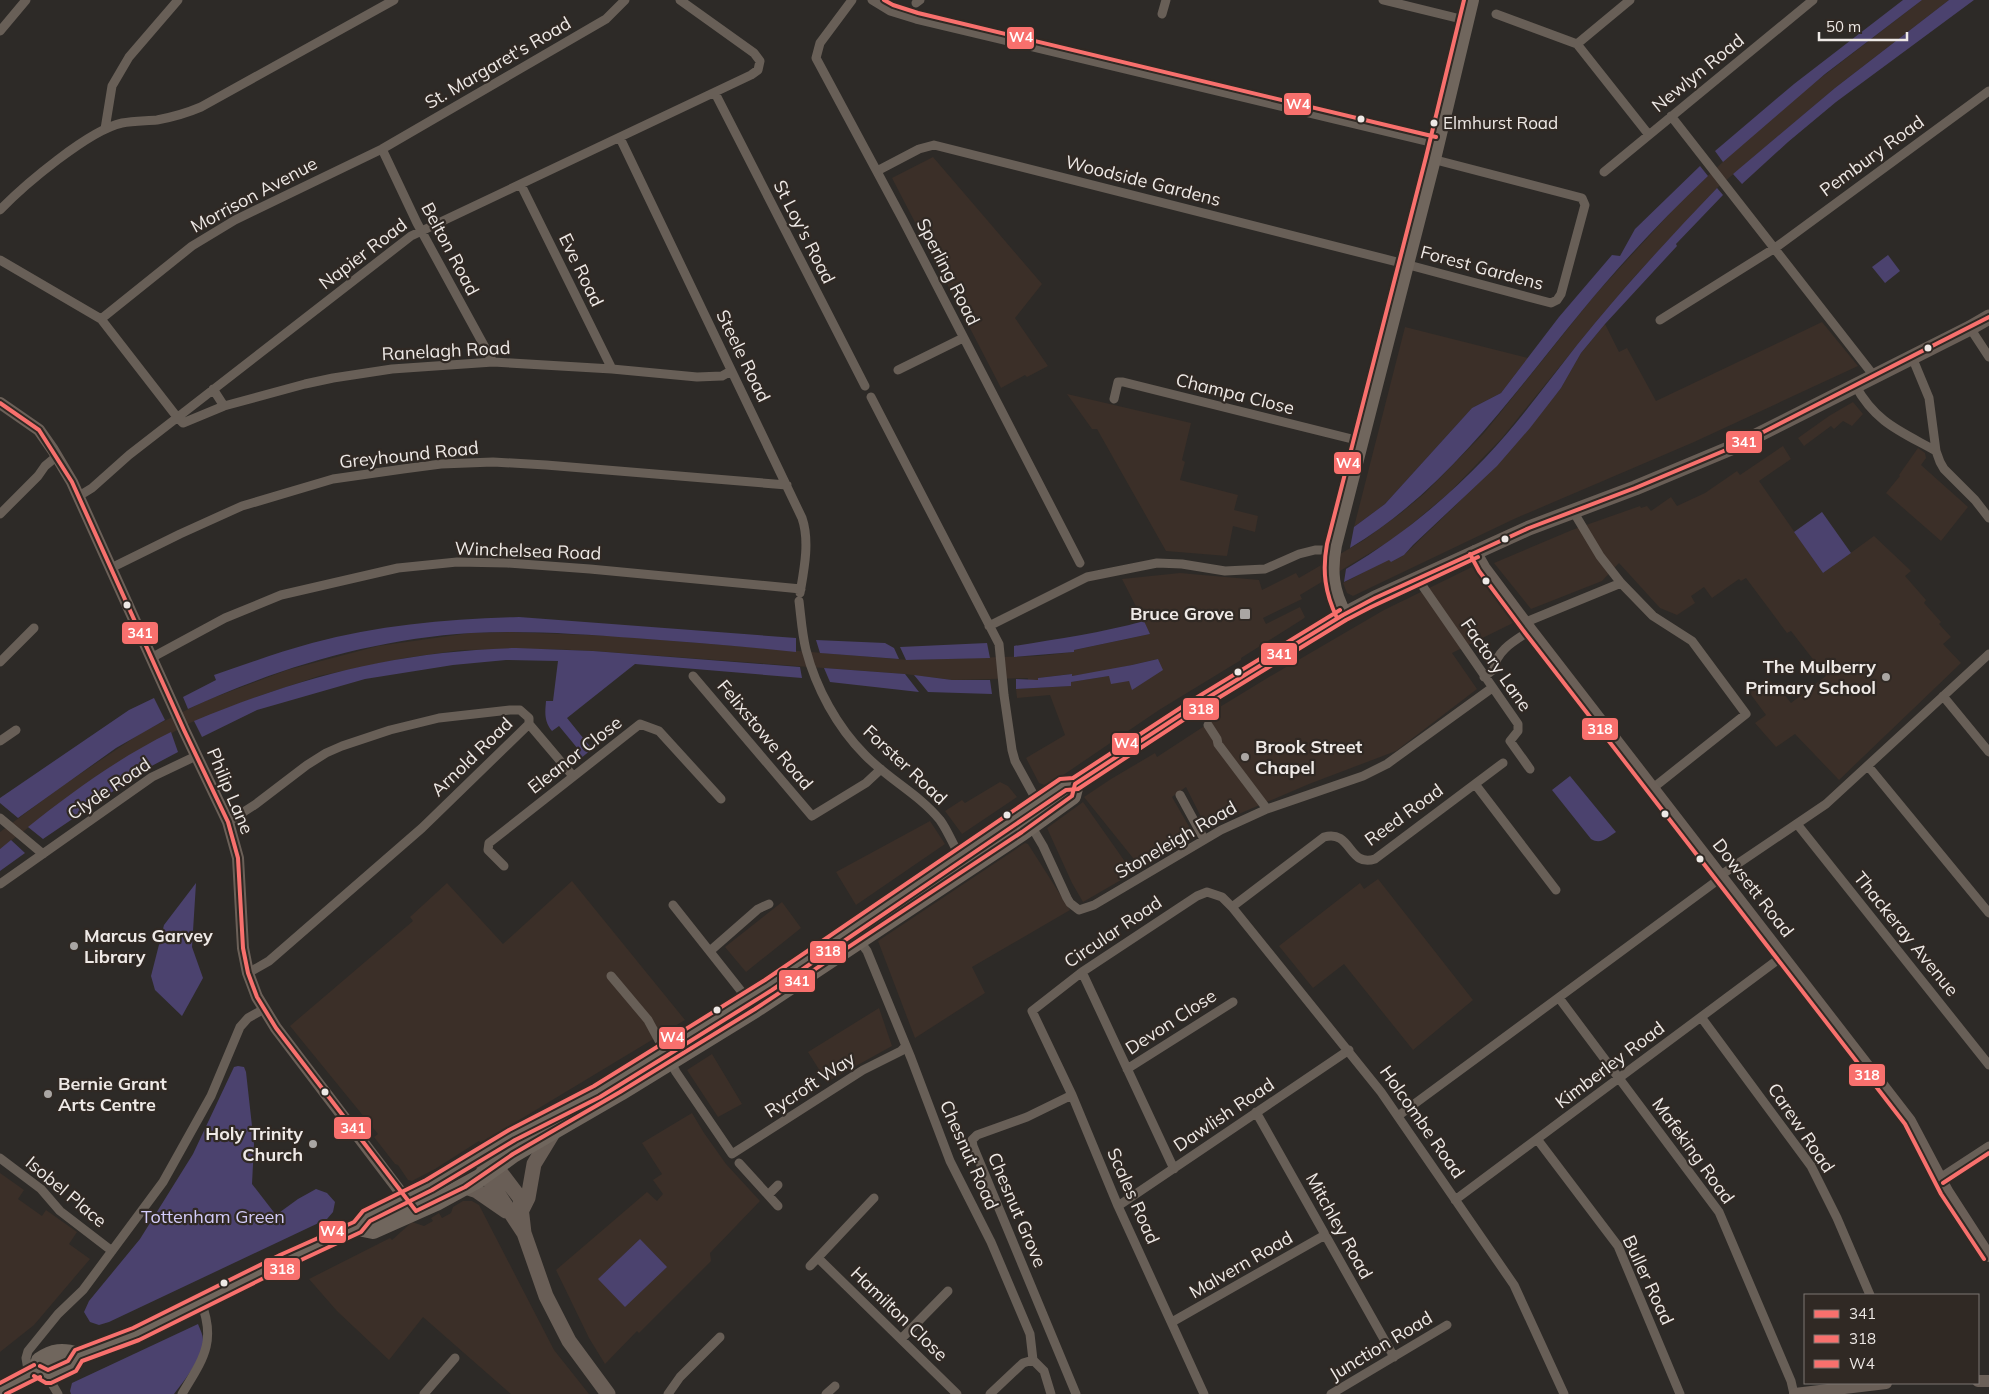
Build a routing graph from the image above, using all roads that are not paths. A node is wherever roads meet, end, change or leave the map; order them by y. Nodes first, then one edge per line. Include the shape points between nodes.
1 (26, 0) edge
2 (178, 0) edge
3 (394, 0) edge
4 (625, 0) edge
5 (680, 0) edge
6 (852, 0) edge
7 (872, 0) edge
8 (1166, 0) edge
9 (1383, 0) edge
10 (1470, 0) edge
11 (1630, 0) edge
12 (1813, 0) edge
13 (1162, 14) dead end
14 (1496, 14) dead end
15 (1465, 20) junction
16 (0, 31) edge
17 (1576, 44) junction
18 (1989, 91) edge
19 (715, 93) junction
20 (1672, 116) junction
21 (105, 129) junction
22 (1649, 135) junction
23 (620, 138) junction
24 (382, 149) junction
25 (1434, 151) junction
26 (877, 171) junction
27 (1604, 172) dead end
28 (521, 185) junction
29 (0, 210) edge
30 (421, 230) junction
31 (1775, 248) junction
32 (0, 260) edge
33 (1405, 264) junction
34 (1989, 317) edge
35 (100, 318) junction
36 (1660, 320) dead end
37 (1970, 328) junction
38 (963, 338) junction
39 (1912, 357) junction
40 (1989, 357) edge
41 (492, 362) junction
42 (612, 369) junction
43 (898, 370) dead end
44 (731, 371) junction
45 (1874, 376) junction
46 (1855, 385) junction
47 (865, 386) dead end
48 (213, 389) junction
49 (871, 397) dead end
50 (1114, 399) dead end
51 (0, 403) edge
52 (224, 406) junction
53 (177, 417) junction
54 (1360, 441) junction
55 (1936, 451) junction
56 (57, 456) junction
57 (787, 485) junction
58 (79, 496) junction
59 (1573, 511) junction
60 (0, 514) edge
61 (1989, 518) edge
62 (1332, 550) junction
63 (1475, 552) junction
64 (1080, 563) dead end
65 (111, 568) junction
66 (1417, 578) junction
67 (1621, 583) junction
68 (800, 595) junction
69 (1343, 615) junction
70 (989, 626) junction
71 (1529, 626) junction
72 (34, 628) dead end
73 (1989, 654) edge
74 (151, 658) junction
75 (0, 662) edge
76 (693, 676) dead end
77 (1484, 677) junction
78 (1492, 688) junction
79 (1943, 696) junction
80 (529, 724) junction
81 (1208, 725) dead end
82 (16, 730) dead end
83 (0, 741) edge
84 (1989, 752) edge
85 (196, 756) junction
86 (1503, 763) dead end
87 (1868, 766) junction
88 (1530, 769) dead end
89 (881, 770) junction
90 (573, 776) junction
91 (1475, 784) junction
92 (1653, 788) junction
93 (1180, 795) dead end
94 (721, 799) dead end
95 (1041, 808) junction
96 (1267, 810) junction
97 (1026, 819) junction
98 (3, 820) edge
99 (228, 822) junction
100 (1797, 824) junction
101 (1204, 839) junction
102 (43, 854) junction
103 (963, 861) junction
104 (504, 866) dead end
105 (1721, 876) junction
106 (0, 884) edge
107 (1556, 890) dead end
108 (1217, 894) joint
109 (769, 904) dead end
110 (673, 905) dead end
111 (1232, 907) junction
112 (1989, 913) edge
113 (855, 934) junction
114 (710, 951) junction
115 (1783, 956) junction
116 (1082, 972) junction
117 (248, 973) junction
118 (611, 976) dead end
119 (1560, 998) junction
120 (1233, 1002) dead end
121 (751, 1004) junction
122 (264, 1009) junction
123 (1032, 1011) joint
124 (1701, 1017) junction
125 (906, 1046) junction
126 (1349, 1050) junction
127 (668, 1056) junction
128 (1989, 1064) edge
129 (1127, 1069) junction
130 (1620, 1078) junction
131 (1072, 1095) junction
132 (1256, 1112) junction
133 (1398, 1116) junction
134 (556, 1128) junction
135 (1538, 1139) junction
136 (1989, 1146) edge
137 (480, 1154) junction
138 (0, 1158) edge
139 (739, 1163) dead end
140 (1174, 1169) junction
141 (490, 1170) junction
142 (1940, 1178) junction
143 (778, 1185) dead end
144 (465, 1187) junction
145 (768, 1195) junction
146 (874, 1198) dead end
147 (1455, 1200) junction
148 (411, 1204) junction
149 (778, 1206) dead end
150 (1118, 1206) junction
151 (516, 1212) junction
152 (1325, 1235) junction
153 (112, 1251) junction
154 (1989, 1256) edge
155 (818, 1258) junction
156 (810, 1266) dead end
157 (948, 1291) dead end
158 (1870, 1294) edge
159 (201, 1302) junction
160 (1172, 1322) junction
161 (1447, 1325) dead end
162 (720, 1337) dead end
163 (901, 1339) junction
164 (1394, 1357) junction
165 (455, 1358) dead end
166 (1032, 1360) junction
167 (38, 1375) junction
168 (1878, 1384) edge
169 (835, 1386) dead end
170 (0, 1390) edge
171 (58, 1394) edge
172 (182, 1394) edge
173 (424, 1394) edge
174 (608, 1394) edge
175 (668, 1394) edge
176 (826, 1394) edge
177 (958, 1394) edge
178 (990, 1394) edge
179 (1052, 1394) edge
180 (1076, 1394) edge
181 (1204, 1394) edge
182 (1331, 1394) edge
183 (1564, 1394) edge
184 (1680, 1394) edge
185 (1794, 1394) edge

1 - 16 street
2 - 21 street via 129,57 112,86
3 - 21 street via 201,107 184,114 122,123
4 - 24 street, St. Margaret's Road via 606,19
5 - 19 street, Napier Road via 754,53 760,61 758,70 751,75
6 - 26 street, Sperling Road via 820,43 816,58
7 - 25 street via 908,17
8 - 13 street
9 - 15 street
10 - 15 highway
11 - 17 street
12 - 20 street, Newlyn Road
14 - 17 street
15 - 25 highway
17 - 22 street
18 - 31 street, Pembury Road
19 - 23 street, Napier Road
19 - 47 street, St Loy's Road
20 - 22 street, Newlyn Road
20 - 31 street
21 - 29 street via 40,174
22 - 27 street, Newlyn Road
23 - 28 street, Napier Road
23 - 44 street, Steele Road
24 - 30 street, Belton Road
24 - 35 street, Morrison Avenue via 234,220 192,246
25 - 33 highway
25 - 33 street, Forest Gardens via 1577,195 1585,205 1561,294 1551,303
26 - 33 street, Woodside Gardens via 919,149 934,145
26 - 38 street, Sperling Road
28 - 30 street, Napier Road
28 - 42 street, Eve Road
30 - 41 street, Belton Road
30 - 48 street, Napier Road
31 - 36 street, Pembury Road
31 - 45 street
32 - 35 street
33 - 54 highway
34 - 37 main road
35 - 53 street
37 - 39 main road
37 - 40 street
38 - 43 street
38 - 64 street, Sperling Road
39 - 45 main road
39 - 55 street via 1929,398
41 - 42 street, Ranelagh Road
41 - 52 street, Ranelagh Road via 392,369 333,378
42 - 44 street, Ranelagh Road via 697,377 722,376
44 - 57 street, Steele Road
45 - 46 main road
46 - 55 street via 1882,420
46 - 59 main road via 1738,445
48 - 52 street
48 - 53 street, Napier Road
49 - 70 street
50 - 54 street, Champa Close via 1118,382 1123,382
51 - 56 street, Philip Lane via 39,430
52 - 53 street, Ranelagh Road via 183,423
53 - 58 street, Napier Road
54 - 62 highway
55 - 61 street via 1944,469
56 - 58 street, Philip Lane
56 - 60 street
57 - 65 street, Greyhound Road via 546,464 441,464 333,479 242,506
57 - 68 street, Steele Road via 806,528
58 - 65 street, Philip Lane
59 - 63 main road
59 - 67 street
62 - 69 highway via 1330,581
62 - 70 street via 1315,550 1259,570 1225,571 1182,564 1157,564 1087,577
63 - 66 main road
63 - 71 street, Dowsett Road
65 - 74 street, Philip Lane
66 - 69 main road
66 - 77 street, Factory Lane
67 - 71 street
67 - 92 street via 1653,616 1692,640 1746,714
68 - 74 street, Winchelsea Road via 590,569 457,562 398,568 281,595 225,618
68 - 89 street, Forster Road via 806,649 817,682 854,743
69 - 95 highway via 1194,706 1075,784 1064,784
70 - 95 street via 1001,651 1012,750
71 - 77 street via 1500,654 1494,669
71 - 92 street, Dowsett Road
72 - 75 street
73 - 79 street
74 - 85 street, Philip Lane
76 - 89 street, Felixstowe Road via 812,816
77 - 78 street, Factory Lane
78 - 88 street, Factory Lane via 1518,724 1518,731 1510,741
78 - 96 street, Stoneleigh Road via 1383,766
79 - 84 street
79 - 87 street
80 - 90 street
80 - 99 street, Arnold Road via 520,710 510,710 439,718 373,736 326,753
80 - 117 street, Arnold Road via 422,828 269,961
81 - 96 street via 1218,744
82 - 83 street
85 - 99 street, Philip Lane
85 - 102 street, Clyde Road via 152,777
86 - 91 street, Reed Road
87 - 100 street via 1826,804
87 - 112 street
89 - 103 street, Forster Road via 930,809 944,825
90 - 94 street, Eleanor Close via 640,724 659,731
90 - 104 street, Eleanor Close via 489,843 488,850
91 - 107 street
91 - 111 street, Reed Road via 1375,859 1361,860 1343,839 1334,835 1324,837
92 - 105 street, Dowsett Road
93 - 101 street
95 - 97 highway
96 - 101 street, Stoneleigh Road
97 - 101 street, Stoneleigh Road via 1043,846 1067,898 1079,910 1102,901
97 - 103 highway
98 - 102 street
99 - 117 street, Philip Lane via 238,858 243,948
100 - 105 street
100 - 128 street, Thackeray Avenue
102 - 106 street, Clyde Road
103 - 113 highway
105 - 115 street, Dowsett Road
105 - 119 street
108 - 111 street, Holcombe Road
108 - 116 street, Circular Road via 1207,892 1197,896
109 - 114 street via 758,908
110 - 114 street
111 - 126 street, Holcombe Road
113 - 121 highway
113 - 125 street, Chesnut Road via 867,951
114 - 121 street
115 - 124 street, Kimberley Road
115 - 142 street, Dowsett Road via 1910,1121
116 - 123 street, Circular Road
116 - 129 street, Devon Close
117 - 122 street, Philip Lane
118 - 127 street via 648,1020
119 - 130 street, Mafeking Road
119 - 133 street
120 - 129 street, Devon Close
121 - 127 highway
122 - 148 street, Philip Lane
122 - 153 street via 240,1027 226,1065 197,1124 162,1182
123 - 131 street, Scales Road
124 - 130 street, Kimberley Road
124 - 158 street, Carew Road via 1811,1166
125 - 127 street, Rycroft Way via 732,1154
125 - 166 street, Chesnut Road via 950,1161 991,1242 1030,1334
126 - 132 street, Dawlish Road
126 - 133 street, Holcombe Road
127 - 134 highway
127 - 137 highway
129 - 140 street, Devon Close
130 - 135 street, Kimberley Road
130 - 185 street, Mafeking Road via 1719,1212
131 - 150 street, Scales Road
131 - 180 street, Chesnut Grove via 972,1140
132 - 140 street, Dawlish Road
132 - 152 street, Mitchley Road
133 - 147 street, Holcombe Road
134 - 141 highway
134 - 151 main road via 534,1164 528,1198
135 - 147 street, Kimberley Road
135 - 184 street, Buller Road via 1618,1246
136 - 142 street
137 - 141 main road
137 - 148 highway
138 - 153 street, Isobel Place
139 - 145 street
140 - 150 street, Dawlish Road
141 - 144 highway
141 - 151 main road via 520,1198
142 - 154 street, Dowsett Road
143 - 145 street
144 - 148 highway
144 - 151 main road
145 - 149 street
146 - 155 street
147 - 183 street, Holcombe Road via 1514,1285
148 - 159 highway via 366,1216 358,1227
150 - 160 street, Scales Road
151 - 174 main road via 552,1309 569,1341
152 - 160 street, Malvern Road
152 - 164 street, Mitchley Road
153 - 167 street via 83,1290 28,1351 26,1358
155 - 156 street
155 - 163 street, Hamilton Close
157 - 163 street
159 - 167 highway via 136,1334 78,1356 72,1366
159 - 172 street via 208,1327 206,1345 201,1362
160 - 181 street, Scales Road
161 - 164 street, Junction Road
162 - 175 street via 680,1377
163 - 177 street, Hamilton Close
164 - 182 street, Junction Road
165 - 173 street
166 - 178 street via 1023,1363
166 - 179 street via 1044,1371
167 - 170 highway
167 - 171 street
168 - 185 street
169 - 176 street

